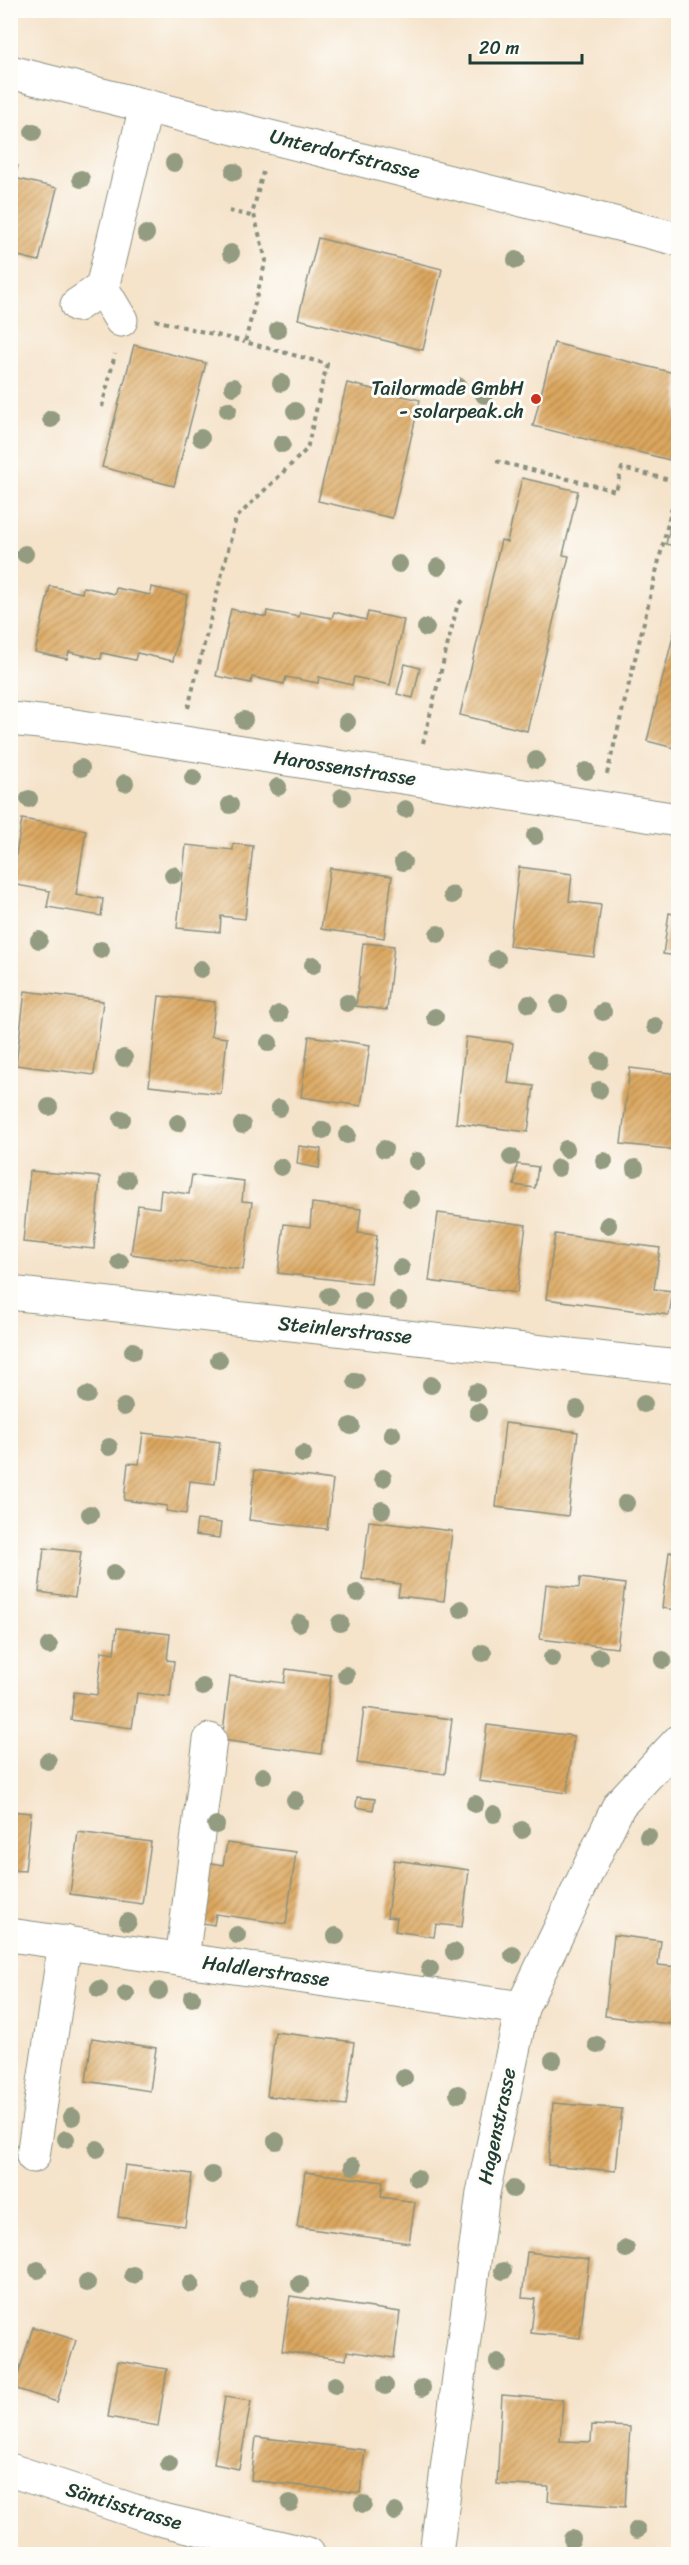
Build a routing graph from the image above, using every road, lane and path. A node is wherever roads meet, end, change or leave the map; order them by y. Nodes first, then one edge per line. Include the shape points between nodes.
1 (10, 72) edge
2 (146, 106) junction
3 (272, 136) junction
4 (229, 211) dead end
5 (255, 217) junction
6 (678, 239) edge
7 (128, 327) junction
8 (245, 342) junction
9 (102, 407) dead end
10 (496, 461) dead end
11 (678, 482) edge
12 (462, 600) dead end
13 (10, 719) edge
14 (181, 742) junction
15 (414, 779) junction
16 (599, 807) junction
17 (678, 820) edge
18 (10, 1293) edge
19 (678, 1367) edge
20 (210, 1740) dead end
21 (678, 1742) edge
22 (10, 1935) edge
23 (65, 1942) junction
24 (182, 1960) junction
25 (522, 2008) junction
26 (33, 2156) dead end
27 (10, 2470) edge
28 (308, 2554) edge
29 (436, 2554) edge

1 - 2 street, Unterdorfstrasse
2 - 3 street, Unterdorfstrasse
2 - 7 street via 89,297
3 - 5 path via 253,211
3 - 6 street, Unterdorfstrasse
4 - 5 path
5 - 8 path via 266,260
7 - 8 path
7 - 9 path
8 - 14 path via 327,364 307,449 236,518
10 - 11 path via 616,491 622,468
11 - 16 path
12 - 15 path via 457,607
13 - 14 street, Harossenstrasse
14 - 15 street, Harossenstrasse
15 - 16 street, Harossenstrasse
16 - 17 street, Harossenstrasse
18 - 19 street, Steinlerstrasse
20 - 24 street
21 - 25 street, Hagenstrasse via 619,1805
22 - 23 street, Haldlerstrasse
23 - 24 street, Haldlerstrasse
23 - 26 street
24 - 25 street, Haldlerstrasse
25 - 29 street, Hagenstrasse via 483,2193
27 - 28 street, Säntisstrasse via 159,2519

